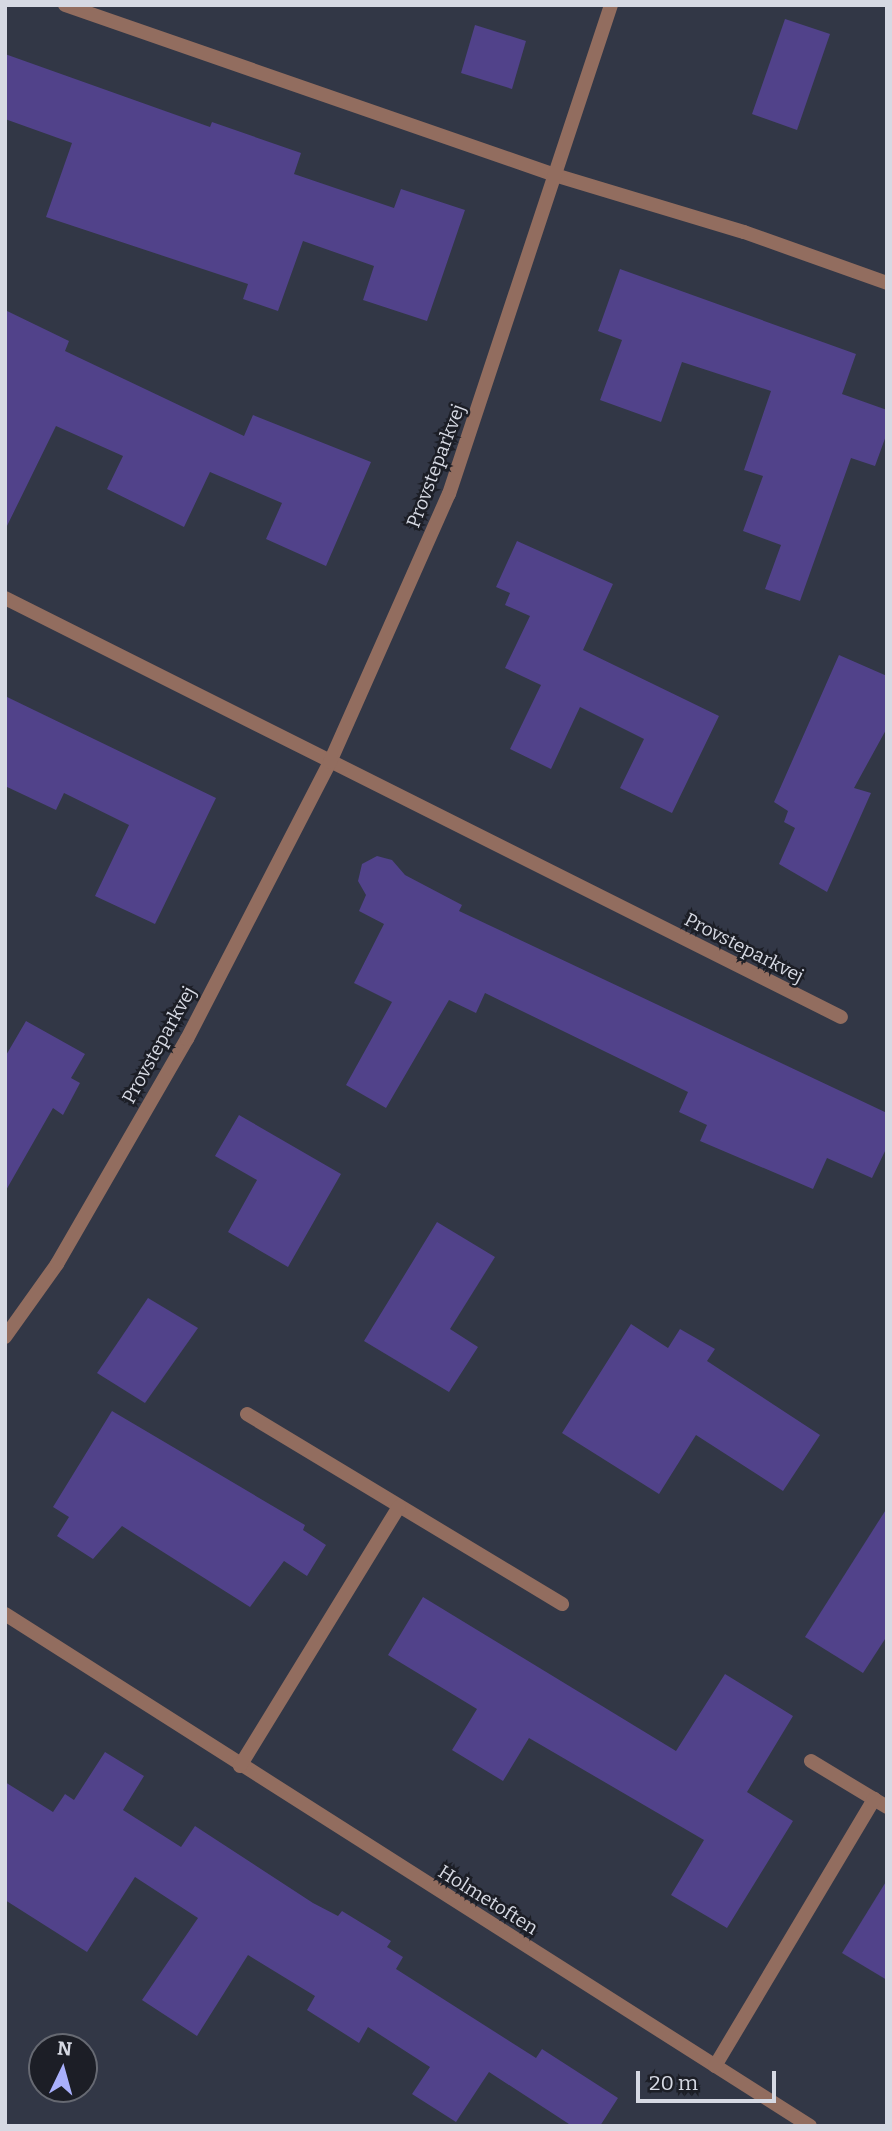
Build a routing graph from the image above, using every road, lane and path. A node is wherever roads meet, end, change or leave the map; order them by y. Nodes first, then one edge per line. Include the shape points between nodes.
1 (65, 5) edge
2 (611, 5) edge
3 (558, 176) junction
4 (887, 284) edge
5 (5, 598) edge
6 (330, 762) junction
7 (841, 1017) dead end
8 (5, 1337) edge
9 (247, 1414) dead end
10 (399, 1507) junction
11 (562, 1604) dead end
12 (5, 1614) edge
13 (811, 1761) dead end
14 (240, 1766) junction
15 (881, 1803) edge
16 (715, 2066) junction
17 (810, 2126) edge

1 - 3 street
2 - 3 street, Provsteparkvej
3 - 4 street via 744,232
3 - 6 street, Provsteparkvej via 449,494
5 - 6 street, Provsteparkvej
6 - 7 street, Provsteparkvej
6 - 8 street, Provsteparkvej via 187,1038 57,1264
9 - 10 street
10 - 11 street
10 - 14 street
12 - 14 street, Holmetoften
13 - 15 street
14 - 16 street, Holmetoften
15 - 16 street
16 - 17 street, Holmetoften

